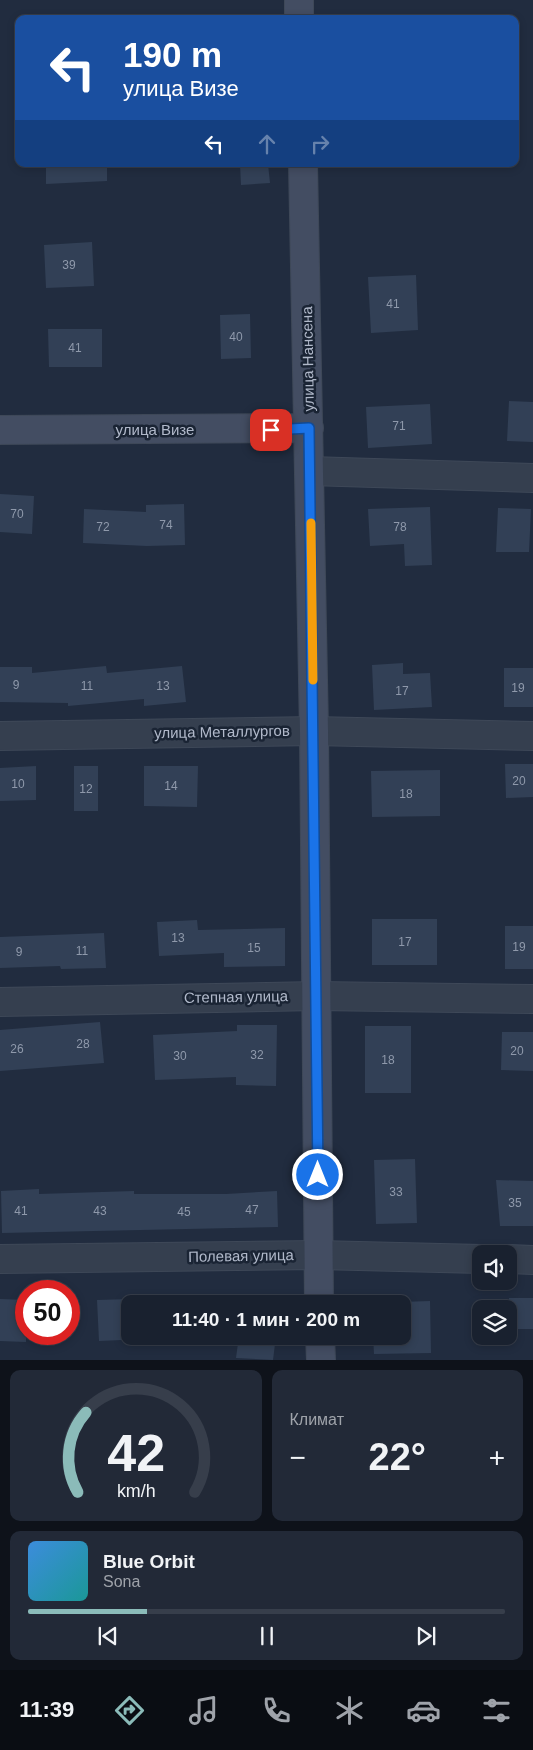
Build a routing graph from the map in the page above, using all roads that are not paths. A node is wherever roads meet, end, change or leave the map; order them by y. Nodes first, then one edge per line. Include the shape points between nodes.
1 (299, 0) edge
2 (299, 15) edge
3 (303, 167) edge
4 (309, 428) junction
5 (0, 430) edge
6 (310, 470) junction
7 (533, 478) edge
8 (314, 731) junction
9 (0, 736) edge
10 (533, 736) edge
11 (317, 996) junction
12 (533, 999) edge
13 (0, 1002) edge
14 (318, 1255) junction
15 (0, 1258) edge
16 (472, 1259) edge
17 (517, 1260) edge
18 (533, 1260) edge
19 (319, 1295) edge
20 (320, 1345) edge
21 (321, 1360) edge

1 - 2 main road
3 - 4 main road, улица Нансена
4 - 5 main road, улица Визе
4 - 6 main road, улица Нансена
6 - 7 street
6 - 8 main road, улица Нансена
8 - 9 street, улица Металлургов
8 - 10 street, улица Металлургов
8 - 11 main road, улица Нансена
11 - 12 street, Степная улица
11 - 13 street, Степная улица
11 - 14 main road, улица Нансена
14 - 15 street, Полевая улица
14 - 16 street, Полевая улица
14 - 19 main road, улица Нансена
17 - 18 street
20 - 21 main road

